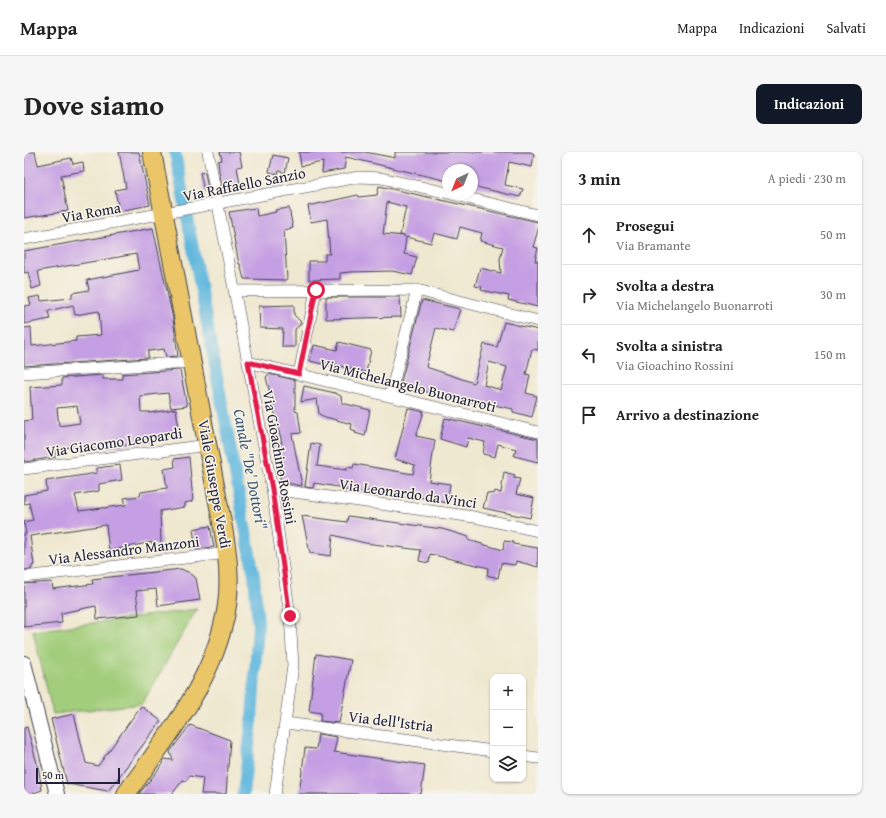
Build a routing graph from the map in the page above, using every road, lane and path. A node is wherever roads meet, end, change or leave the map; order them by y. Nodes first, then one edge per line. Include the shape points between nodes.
1 (152, 152) edge
2 (208, 152) edge
3 (442, 192) edge
4 (476, 200) edge
5 (217, 205) junction
6 (171, 213) junction
7 (538, 215) edge
8 (24, 239) edge
9 (316, 290) junction
10 (417, 290) junction
11 (234, 291) junction
12 (538, 321) edge
13 (192, 362) junction
14 (248, 362) junction
15 (24, 373) edge
16 (299, 374) junction
17 (390, 396) junction
18 (538, 432) edge
19 (208, 445) junction
20 (24, 469) edge
21 (272, 489) junction
22 (538, 531) edge
23 (228, 553) junction
24 (24, 577) edge
25 (24, 662) edge
26 (286, 723) junction
27 (490, 751) edge
28 (526, 756) edge
29 (538, 758) edge
30 (57, 793) edge
31 (126, 794) edge
32 (275, 794) edge

1 - 6 main road, Viale Giuseppe Verdi
2 - 5 street, Via Gioachino Rossini
3 - 5 street, Via Raffaello Sanzio via 371,177 341,180
4 - 7 street
5 - 6 street, Via Raffaello Sanzio
5 - 11 street, Via Gioachino Rossini
6 - 8 street, Via Roma
6 - 13 main road, Viale Giuseppe Verdi
9 - 10 street
9 - 11 street
9 - 16 street
10 - 12 street
10 - 17 street
11 - 14 street, Via Gioachino Rossini
13 - 15 street
13 - 19 main road, Viale Giuseppe Verdi
14 - 16 street, Via Michelangelo Buonarroti
14 - 21 street, Via Gioachino Rossini
16 - 17 street, Via Michelangelo Buonarroti
17 - 18 street, Via Michelangelo Buonarroti
19 - 20 street, Via Giacomo Leopardi
19 - 23 main road, Viale Giuseppe Verdi
21 - 22 street, Via Leonardo da Vinci via 474,517
21 - 26 street, Via Gioachino Rossini via 290,616 293,666
23 - 24 street, Via Alessandro Manzoni
23 - 31 main road, Viale Giuseppe Verdi via 224,624 213,655 196,690
25 - 30 street
26 - 27 street, Via dell'Istria
26 - 32 street, Via Gioachino Rossini
28 - 29 street

